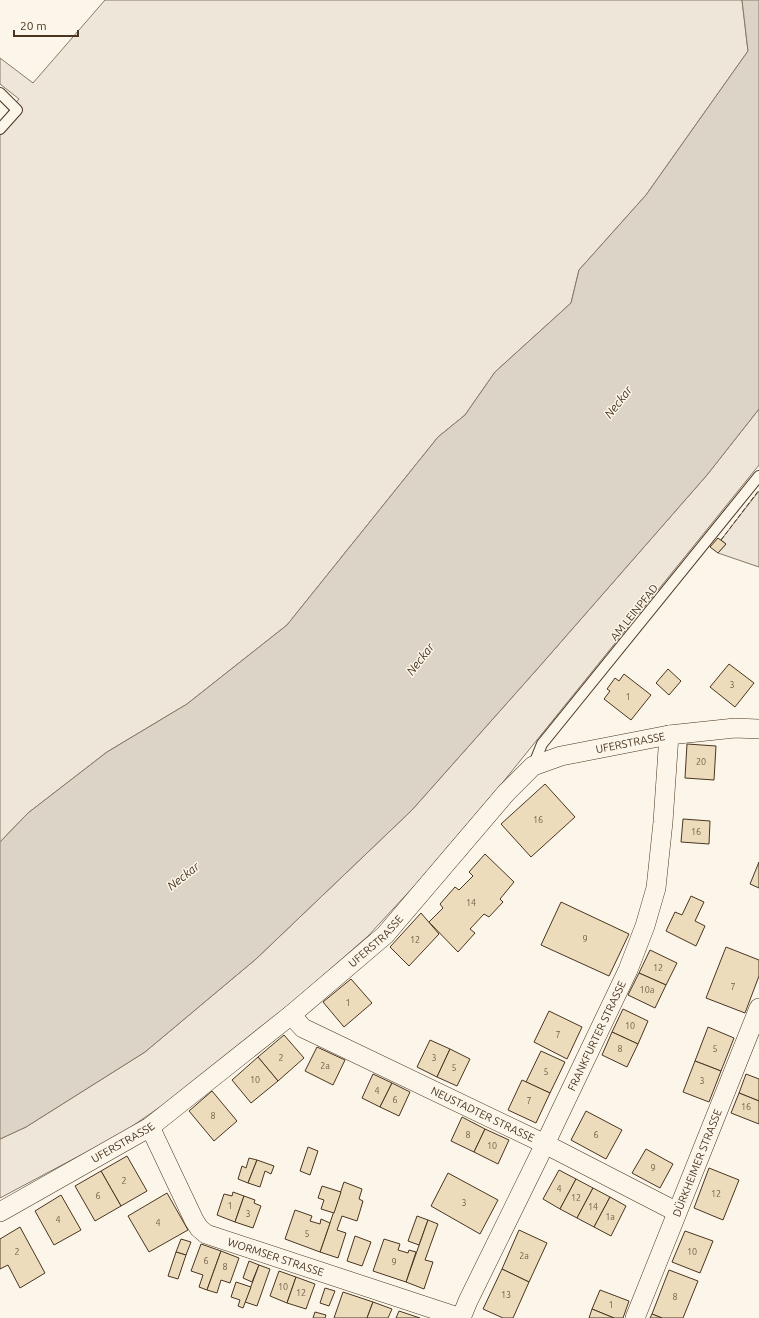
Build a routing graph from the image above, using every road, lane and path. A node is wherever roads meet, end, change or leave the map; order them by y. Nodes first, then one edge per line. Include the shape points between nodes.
1 (0, 93) edge
2 (0, 129) edge
3 (759, 476) edge
4 (759, 729) edge
5 (668, 735) junction
6 (532, 766) junction
7 (759, 1008) edge
8 (291, 1015) junction
9 (150, 1126) junction
10 (546, 1144) junction
11 (0, 1212) edge
12 (677, 1212) junction
13 (461, 1318) edge
14 (635, 1318) edge

1 - 2 lane via 17,110
3 - 6 lane, AM LEINPFAD via 542,744
4 - 5 street, UFERSTRASSE via 735,728
5 - 6 street, UFERSTRASSE via 561,756
5 - 10 street, FRANKFURTER STRASSE via 656,888 628,970
6 - 8 street, UFERSTRASSE via 385,935
7 - 12 street, DÜRKHEIMER STRASSE
8 - 9 street, UFERSTRASSE
8 - 10 street, NEUSTADTER STRASSE via 304,1028
9 - 11 street, UFERSTRASSE
9 - 13 street, WORMSER STRASSE via 194,1220 206,1234
10 - 12 street, NEUSTADTER STRASSE
10 - 13 street, FRANKFURTER STRASSE
12 - 14 street, DÜRKHEIMER STRASSE

